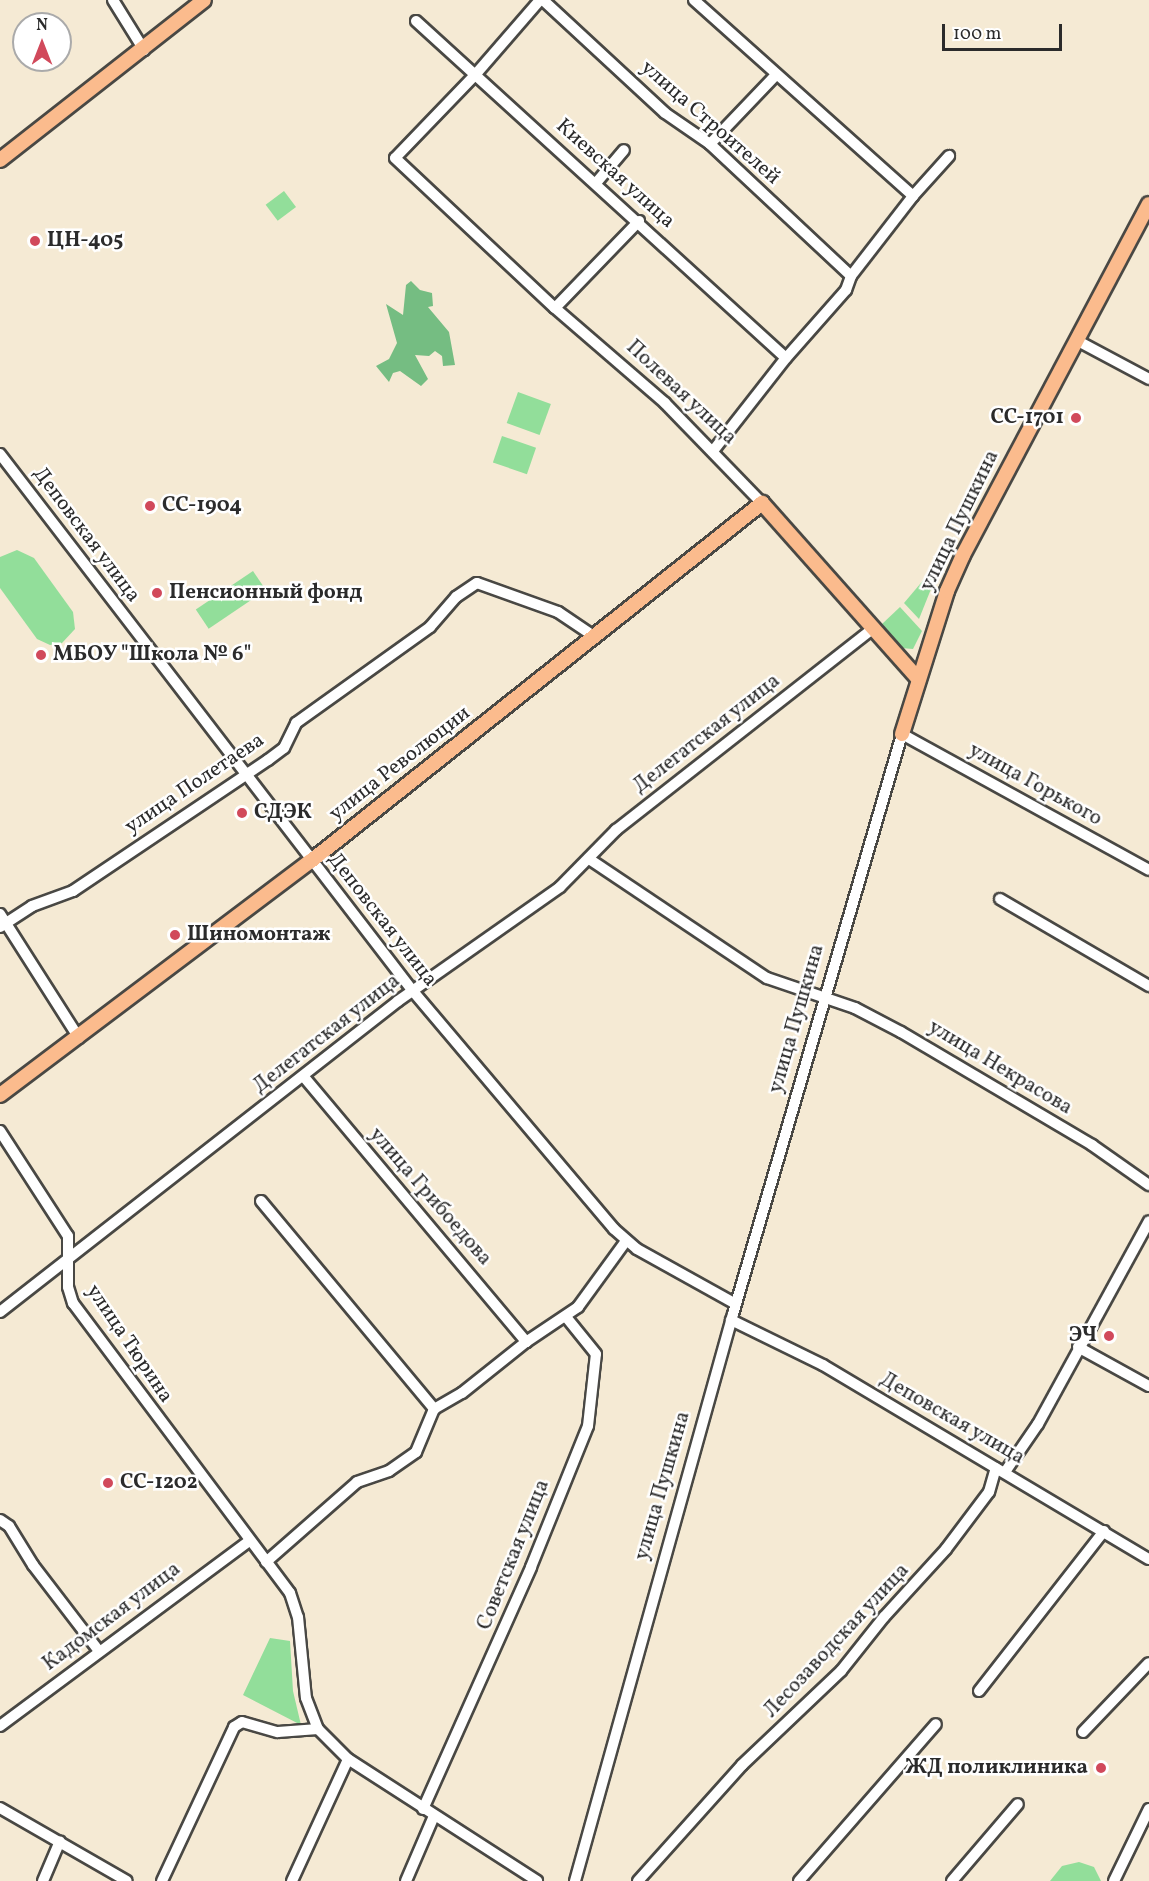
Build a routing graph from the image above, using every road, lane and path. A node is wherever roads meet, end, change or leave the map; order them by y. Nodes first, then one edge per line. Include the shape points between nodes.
1 (113, 0) edge
2 (204, 0) edge
3 (542, 0) edge
4 (694, 0) edge
5 (417, 21) dead end
6 (144, 50) junction
7 (476, 75) junction
8 (775, 76) junction
9 (710, 144) junction
10 (624, 150) dead end
11 (949, 156) dead end
12 (0, 160) edge
13 (597, 183) junction
14 (913, 196) junction
15 (1149, 204) edge
16 (639, 221) junction
17 (851, 276) junction
18 (555, 308) junction
19 (1076, 340) junction
20 (786, 358) junction
21 (1149, 379) edge
22 (713, 451) junction
23 (0, 454) edge
24 (762, 503) junction
25 (872, 629) junction
26 (595, 637) junction
27 (918, 679) junction
28 (902, 734) junction
29 (245, 774) junction
30 (589, 859) junction
31 (311, 861) junction
32 (1149, 870) edge
33 (1000, 898) dead end
34 (2, 922) edge
35 (1149, 986) edge
36 (412, 990) junction
37 (825, 996) junction
38 (79, 1038) junction
39 (304, 1077) junction
40 (0, 1095) edge
41 (0, 1131) edge
42 (1149, 1185) edge
43 (261, 1201) dead end
44 (1149, 1221) edge
45 (626, 1241) junction
46 (70, 1260) junction
47 (736, 1304) junction
48 (0, 1312) edge
49 (566, 1317) junction
50 (731, 1320) junction
51 (525, 1342) junction
52 (1078, 1347) junction
53 (1149, 1386) edge
54 (434, 1409) junction
55 (1001, 1470) junction
56 (0, 1520) edge
57 (1104, 1531) junction
58 (249, 1540) junction
59 (1149, 1559) edge
60 (267, 1562) junction
61 (99, 1651) junction
62 (1149, 1663) edge
63 (979, 1691) dead end
64 (936, 1724) dead end
65 (0, 1726) edge
66 (318, 1729) junction
67 (1083, 1731) dead end
68 (348, 1759) junction
69 (1018, 1804) dead end
70 (0, 1808) edge
71 (423, 1809) junction
72 (1149, 1809) edge
73 (434, 1816) junction
74 (60, 1841) junction
75 (43, 1881) edge
76 (127, 1881) edge
77 (162, 1881) edge
78 (292, 1881) edge
79 (406, 1881) edge
80 (537, 1881) edge
81 (575, 1881) edge
82 (638, 1881) edge
83 (799, 1881) edge
84 (952, 1881) edge
85 (1114, 1881) edge

1 - 6 street
2 - 6 main road
3 - 7 street
3 - 9 street, улица Строителей via 665,113
4 - 8 street
5 - 7 street, Киевская улица
6 - 12 main road
7 - 13 street, Киевская улица
7 - 18 street, Полевая улица via 395,158
8 - 9 street
8 - 14 street
9 - 17 street, улица Строителей
10 - 13 street
11 - 14 street
13 - 16 street, Киевская улица
14 - 17 street
15 - 19 main road, улица Пушкина
16 - 18 street
16 - 20 street, Киевская улица
17 - 20 street via 846,290
18 - 22 street, Полевая улица via 665,402
19 - 21 street
19 - 27 main road, улица Пушкина via 963,555
20 - 22 street
22 - 24 street, Полевая улица
23 - 29 street, Деповская улица
24 - 25 main road, Полевая улица
24 - 26 main road, улица Революции
25 - 27 main road, Полевая улица
25 - 30 street, Делегатская улица via 616,830
26 - 29 street, улица Полетаева via 558,612 477,583 456,597 430,627 296,723 284,748
26 - 31 main road, улица Революции
27 - 28 main road, улица Пушкина
28 - 32 street, улица Горького
28 - 37 street, улица Пушкина
29 - 31 street, Деповская улица
29 - 34 street, улица Полетаева via 73,891
30 - 36 street, Делегатская улица via 560,887
30 - 37 street, улица Некрасова via 767,978
31 - 36 street, Деповская улица
31 - 38 main road, улица Революции
33 - 35 street
34 - 38 street
36 - 39 street, Делегатская улица
36 - 45 street, Деповская улица
37 - 42 street, улица Некрасова via 892,1028 978,1077 1092,1145
37 - 47 street, улица Пушкина
38 - 40 main road, улица Революции
39 - 46 street, Делегатская улица
39 - 51 street, улица Грибоедова
41 - 46 street, улица Тюрина via 66,1230
43 - 54 street
44 - 52 street, Лесозаводская улица
45 - 47 street, Деповская улица
45 - 49 street via 593,1289
46 - 48 street, Делегатская улица
46 - 58 street, улица Тюрина via 68,1287 78,1310
47 - 50 street, улица Пушкина
49 - 51 street
49 - 71 street, Советская улица via 596,1354 588,1426 497,1647
50 - 55 street, Деповская улица via 823,1365
50 - 81 street, улица Пушкина
51 - 54 street via 462,1393
52 - 53 street
52 - 55 street, Лесозаводская улица via 1038,1424
54 - 60 street via 416,1452 389,1471 357,1482
55 - 57 street, Деповская улица
55 - 82 street, Лесозаводская улица via 961,1530 842,1671 742,1765
56 - 61 street via 9,1526 33,1565
57 - 59 street, Деповская улица
57 - 63 street
58 - 60 street, улица Тюрина
58 - 61 street, Кадомская улица
60 - 66 street, улица Тюрина via 295,1606 306,1698
61 - 65 street, Кадомская улица
62 - 67 street
64 - 83 street
66 - 68 street
66 - 77 street via 278,1732 242,1722 234,1727
68 - 71 street
68 - 78 street
69 - 84 street
70 - 74 street
71 - 73 street
72 - 85 street
73 - 79 street
73 - 80 street
74 - 75 street
74 - 76 street

